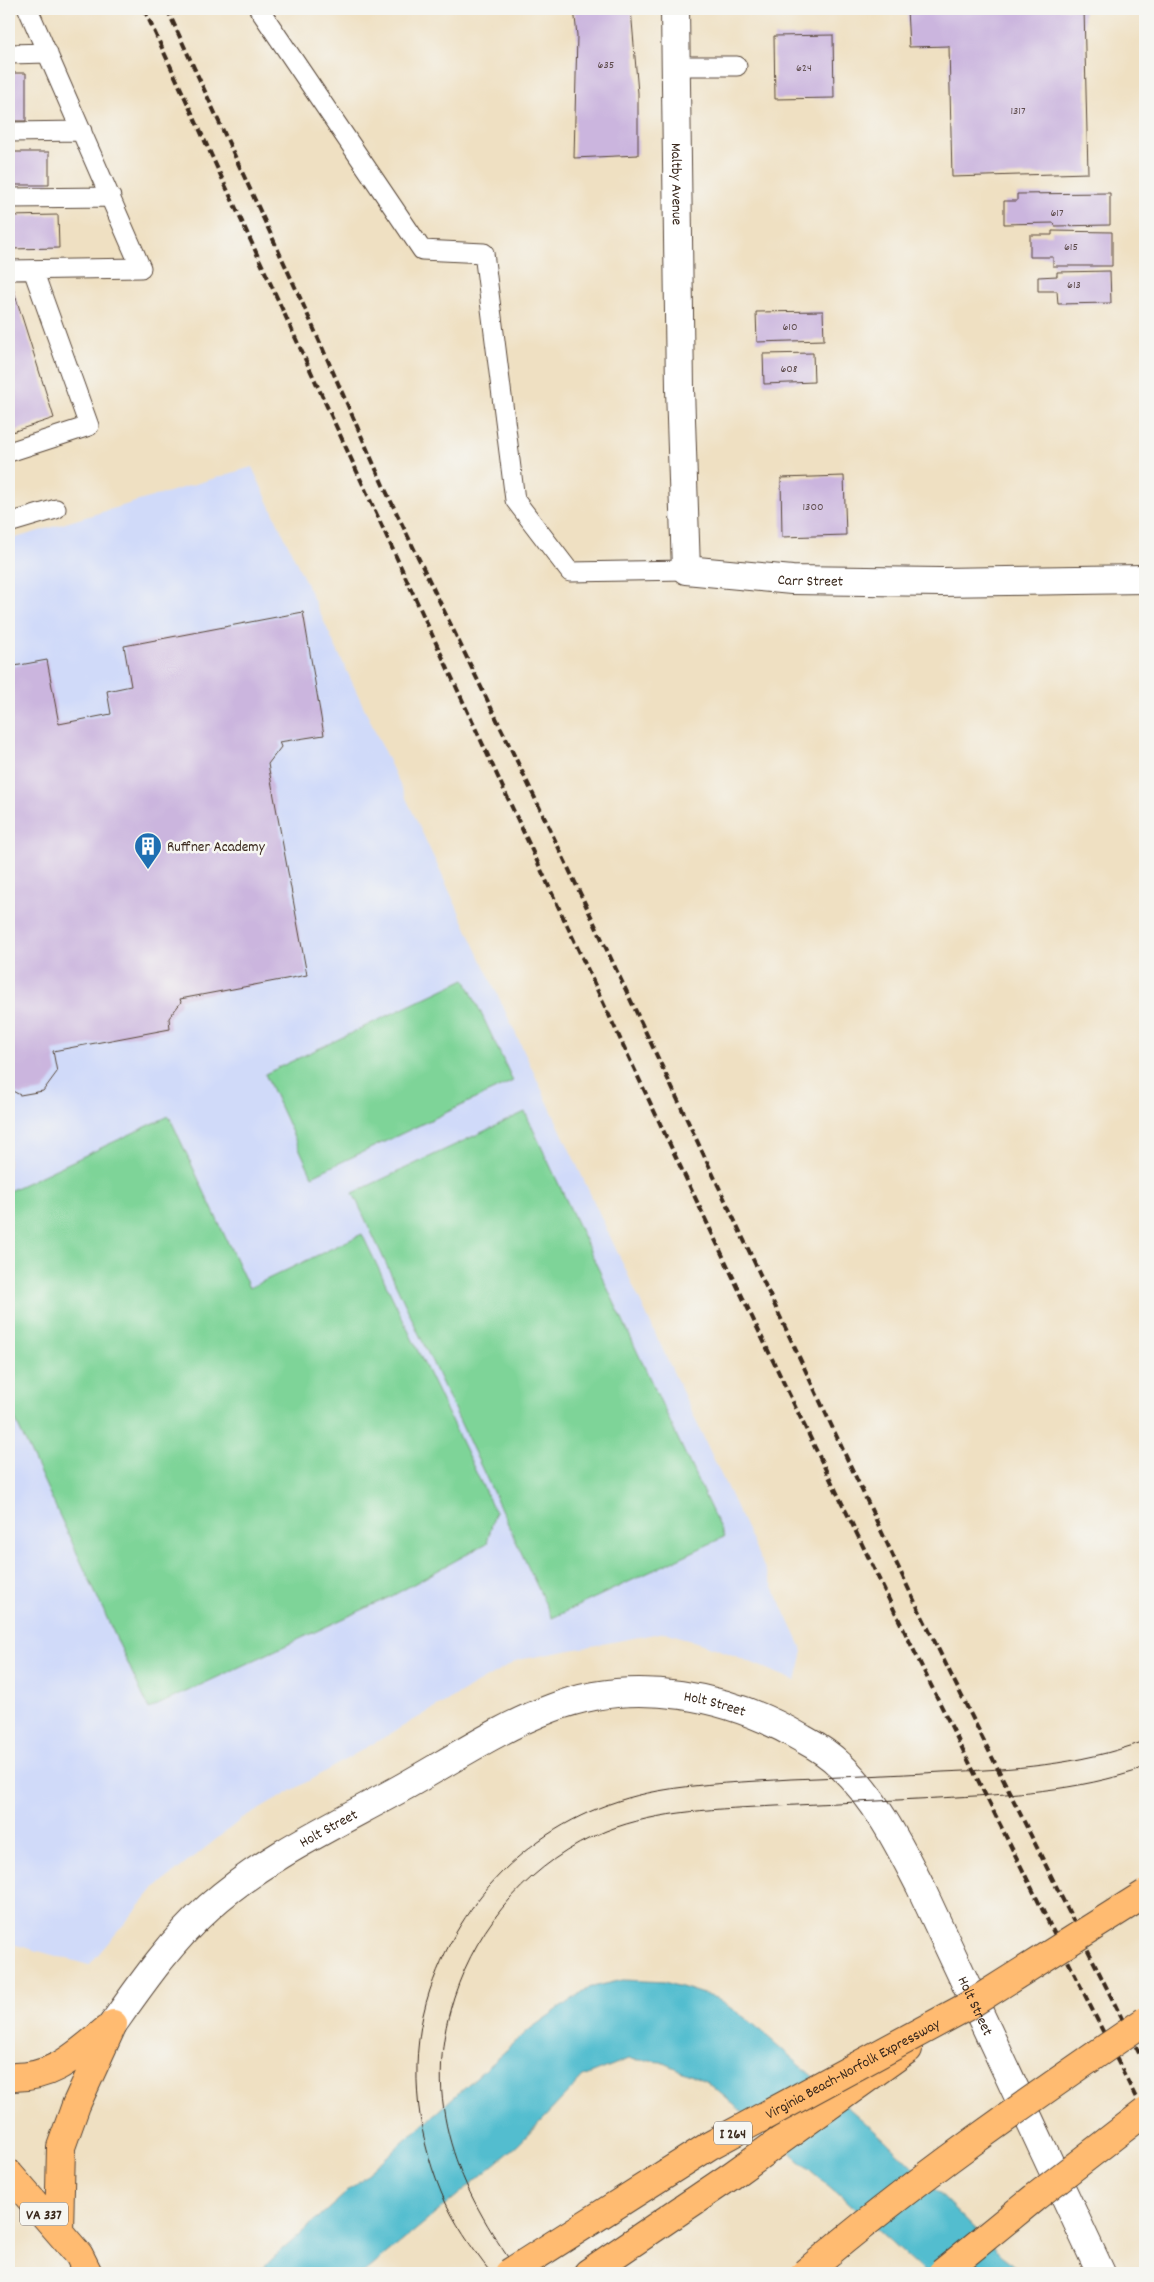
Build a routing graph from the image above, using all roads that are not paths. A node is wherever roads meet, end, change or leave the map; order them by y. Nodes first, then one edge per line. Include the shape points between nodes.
1 (28, 9) edge
2 (259, 9) edge
3 (675, 9) edge
4 (48, 53) junction
5 (9, 54) edge
6 (675, 66) junction
7 (737, 66) dead end
8 (82, 131) junction
9 (9, 132) edge
10 (111, 197) junction
11 (9, 198) edge
12 (9, 270) edge
13 (33, 270) junction
14 (9, 452) edge
15 (56, 509) dead end
16 (9, 523) edge
17 (686, 570) junction
18 (1145, 579) edge
19 (1145, 1894) edge
20 (966, 2007) junction
21 (1145, 2021) edge
22 (113, 2024) junction
23 (9, 2077) edge
24 (1145, 2112) edge
25 (9, 2174) edge
26 (59, 2231) junction
27 (88, 2273) edge
28 (509, 2273) edge
29 (588, 2273) edge
30 (805, 2273) edge
31 (942, 2273) edge
32 (1101, 2273) edge

1 - 4 lane
2 - 17 lane via 422,250 484,253 515,500 559,558 570,572
3 - 6 street, Maltby Avenue
4 - 5 lane
4 - 8 lane
6 - 7 lane
6 - 17 street, Maltby Avenue
8 - 9 lane
8 - 10 lane
10 - 11 lane
10 - 13 lane via 141,268
12 - 13 lane
13 - 14 lane via 89,426
15 - 16 lane
17 - 18 street, Carr Street via 792,580
19 - 20 highway, Virginia Beach-Norfolk Expressway / I 264, bridge
20 - 28 highway, Virginia Beach-Norfolk Expressway / I 264, bridge via 709,2146
20 - 29 highway, bridge via 731,2176
21 - 30 highway, bridge via 946,2160
22 - 23 highway via 55,2069 38,2076
22 - 26 highway via 60,2147
22 - 32 street, Holt Street via 162,1957 208,1908 235,1886 303,1843 504,1731 553,1707 604,1693 635,1691 702,1699 764,1717 786,1728 839,1763 869,1795 920,1886
24 - 31 highway, bridge
25 - 26 highway, VA 337
26 - 27 highway, VA 337 via 79,2255

